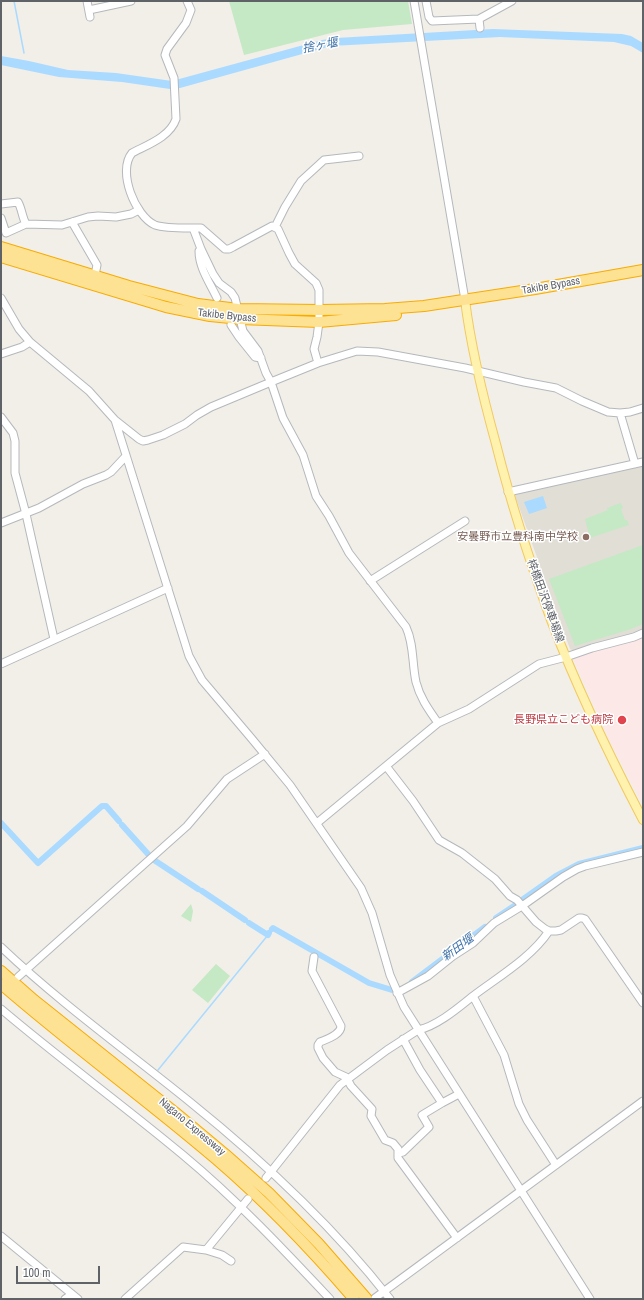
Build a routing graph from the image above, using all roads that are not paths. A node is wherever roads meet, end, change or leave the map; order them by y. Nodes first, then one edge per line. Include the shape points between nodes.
1 (87, 1) edge
2 (131, 1) edge
3 (187, 1) edge
4 (414, 1) edge
5 (426, 1) edge
6 (512, 1) edge
7 (479, 19) junction
8 (480, 28) dead end
9 (359, 156) dead end
10 (1, 204) edge
11 (139, 210) junction
12 (1, 218) edge
13 (72, 222) junction
14 (26, 224) junction
15 (275, 227) junction
16 (193, 228) junction
17 (1, 247) edge
18 (201, 249) junction
19 (1, 257) edge
20 (643, 270) edge
21 (95, 275) junction
22 (1, 298) edge
23 (217, 298) dead end
24 (462, 300) junction
25 (320, 310) junction
26 (236, 318) junction
27 (319, 322) junction
28 (30, 342) junction
29 (1, 354) edge
30 (318, 363) junction
31 (478, 371) junction
32 (271, 382) junction
33 (643, 408) edge
34 (620, 413) junction
35 (1, 417) edge
36 (115, 420) junction
37 (126, 456) junction
38 (643, 462) edge
39 (635, 464) junction
40 (508, 492) junction
41 (26, 514) junction
42 (465, 521) dead end
43 (1, 524) edge
44 (370, 581) junction
45 (168, 588) junction
46 (643, 633) edge
47 (54, 640) junction
48 (566, 658) junction
49 (1, 664) edge
50 (438, 723) junction
51 (265, 754) junction
52 (386, 766) junction
53 (643, 820) edge
54 (317, 823) junction
55 (643, 852) edge
56 (522, 906) junction
57 (549, 931) junction
58 (1, 947) edge
59 (314, 957) dead end
60 (25, 970) junction
61 (1, 972) edge
62 (18, 977) dead end
63 (1, 984) edge
64 (397, 993) junction
65 (473, 996) junction
66 (643, 1003) edge
67 (1, 1009) edge
68 (418, 1030) junction
69 (403, 1039) junction
70 (348, 1079) junction
71 (459, 1094) junction
72 (643, 1101) edge
73 (442, 1103) junction
74 (399, 1153) junction
75 (556, 1165) junction
76 (268, 1174) junction
77 (521, 1191) junction
78 (248, 1199) dead end
79 (241, 1207) junction
80 (1, 1236) edge
81 (457, 1238) junction
82 (206, 1250) junction
83 (231, 1261) dead end
84 (384, 1292) junction
85 (75, 1297) edge
86 (65, 1299) edge
87 (125, 1299) edge
88 (330, 1299) edge
89 (354, 1299) edge
90 (371, 1299) edge
91 (390, 1299) edge
92 (590, 1299) edge

1 - 2 street via 89,13
3 - 11 street via 191,10 186,23 165,55 174,80 176,119 163,136 128,157 127,182
4 - 24 street
5 - 7 street via 432,20
6 - 7 street
7 - 8 street
9 - 15 street via 324,160 301,182
10 - 14 street via 18,202
11 - 13 street via 122,216 88,217
11 - 16 street via 155,224
12 - 14 street via 6,233
13 - 14 street via 55,225
13 - 21 street via 97,265
15 - 16 street via 272,226 229,249 202,228
15 - 25 street via 295,264 316,283
16 - 18 street
17 - 21 highway, Takibe Bypass
18 - 23 street via 198,251 201,264
18 - 26 street via 216,279 235,298
19 - 26 highway, Takibe Bypass via 166,307 210,316
20 - 24 highway, Takibe Bypass
21 - 26 highway, Takibe Bypass via 198,304
22 - 28 street via 19,329
24 - 25 highway, Takibe Bypass via 393,309
24 - 27 highway, Takibe Bypass via 407,313
24 - 31 main road, 梓橋田沢停車場線
25 - 26 highway, Takibe Bypass
25 - 27 street
26 - 27 highway, Takibe Bypass
26 - 32 street via 258,351
27 - 30 street via 314,349
28 - 29 street
28 - 36 street via 89,391
30 - 31 street via 350,352 367,350
30 - 32 street
31 - 34 street via 556,388 596,408
31 - 40 main road, 梓橋田沢停車場線
32 - 36 street via 211,407 185,424 148,440 138,439
32 - 44 street via 283,418 303,455 316,496 349,554
33 - 34 street
34 - 39 street
35 - 41 street via 13,433 16,473
36 - 37 street
37 - 41 street via 106,475
37 - 45 street
38 - 39 street
39 - 40 street
40 - 48 main road, 梓橋田沢停車場線
41 - 43 street
41 - 47 street
42 - 44 street
44 - 50 street via 406,627 410,636 416,683 422,699
45 - 47 street
45 - 51 street via 197,674
46 - 48 street
47 - 49 street
48 - 50 street via 539,664 469,708
48 - 53 main road, 梓橋田沢停車場線 via 606,748
50 - 52 street
51 - 54 street
51 - 60 street via 227,780 186,826
52 - 54 street
52 - 56 street via 439,840 462,853
54 - 64 street via 367,900
55 - 56 street via 577,869 563,876
56 - 57 street via 536,922
56 - 64 street via 494,923 473,943 428,976
57 - 65 street via 523,959
57 - 66 street via 561,930 579,918 585,919
58 - 60 street
59 - 70 street via 312,971 341,1026 340,1032 320,1042 318,1048 336,1072
60 - 62 street
60 - 76 street via 191,1103
61 - 90 highway, Nagano Expressway via 225,1154 269,1193
63 - 89 highway, Nagano Expressway via 72,1044 170,1120 263,1201
64 - 68 street
65 - 68 street via 442,1018
65 - 75 street via 504,1056 519,1104
67 - 79 street via 182,1154
68 - 69 street
68 - 71 street
69 - 70 street
69 - 73 street
70 - 74 street via 351,1086 372,1109 371,1116 385,1140 393,1143
70 - 76 street via 340,1085
71 - 73 street
71 - 77 street
72 - 75 street
73 - 74 street via 422,1115 429,1128
74 - 81 street via 398,1158
75 - 77 street
76 - 84 street via 332,1232
77 - 81 street
77 - 92 street
78 - 79 street
79 - 82 street
79 - 88 street
80 - 85 street
81 - 84 street
82 - 83 street
82 - 87 street via 183,1247
84 - 90 street
84 - 91 street
85 - 86 street

